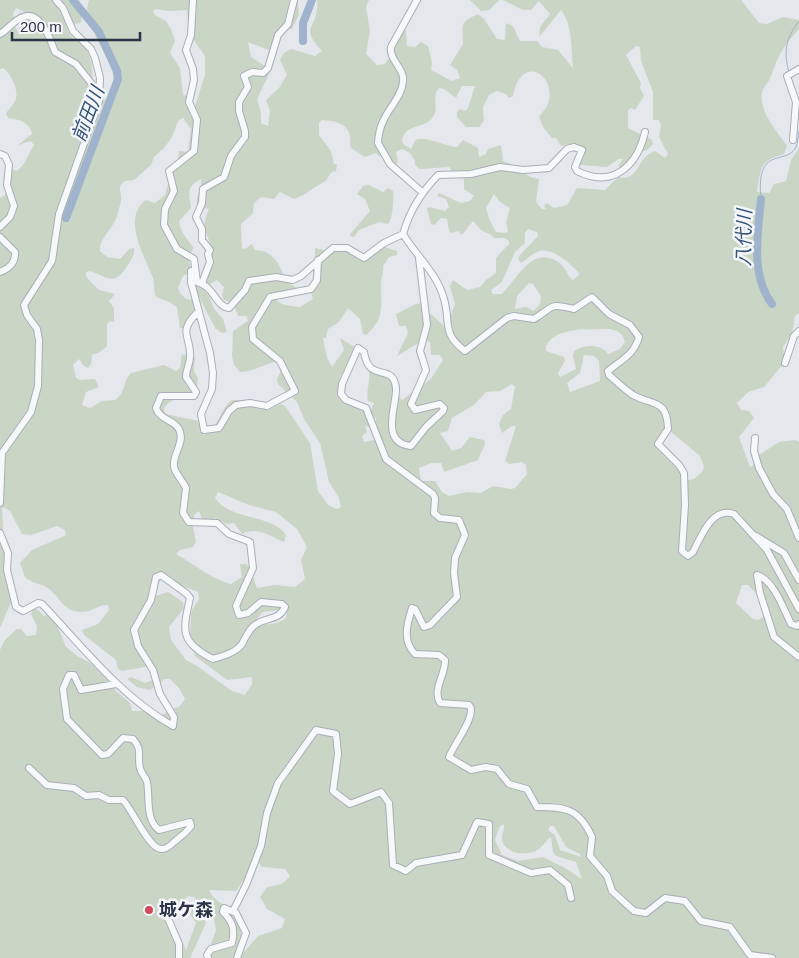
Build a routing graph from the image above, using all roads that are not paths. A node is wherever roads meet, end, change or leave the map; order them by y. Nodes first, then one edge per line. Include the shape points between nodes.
1 (56, 0) edge
2 (193, 0) edge
3 (294, 0) edge
4 (417, 0) edge
5 (0, 34) edge
6 (799, 69) edge
7 (100, 94) junction
8 (645, 132) dead end
9 (793, 140) dead end
10 (0, 154) edge
11 (422, 192) junction
12 (0, 227) edge
13 (403, 234) junction
14 (0, 237) edge
15 (192, 257) junction
16 (419, 258) junction
17 (318, 260) junction
18 (0, 272) edge
19 (202, 283) junction
20 (198, 312) junction
21 (799, 330) edge
22 (785, 363) dead end
23 (755, 438) dead end
24 (0, 503) edge
25 (0, 533) edge
26 (754, 535) junction
27 (799, 538) edge
28 (799, 580) edge
29 (799, 609) edge
30 (799, 624) edge
31 (799, 657) edge
32 (116, 684) junction
33 (29, 768) dead end
34 (571, 898) dead end
35 (233, 911) junction
36 (166, 916) dead end
37 (179, 958) edge
38 (208, 958) edge
39 (237, 958) edge
40 (772, 958) edge

1 - 7 street via 73,31 91,49 100,72
2 - 15 street via 191,35 186,50 194,80 190,96 197,120 194,151 169,171 174,192 163,216 167,232 177,249
3 - 19 street via 288,24 278,35 268,68 262,73 252,72 244,76 248,87 239,111 246,131 243,140 231,156 224,177 203,189 196,217 202,229 202,240 210,250 210,262
4 - 11 street via 391,47 391,56 402,72 403,86 381,122 378,143 390,164
5 - 7 street via 23,16 40,22 46,28 54,52 76,64
6 - 9 street via 789,75 796,102
7 - 24 street via 59,214 52,261 23,308 37,329 38,386 31,412 2,453
8 - 11 street via 634,161 614,175 592,176 578,170 575,167 582,150 574,147 549,168 523,170 500,167 470,174 438,175
10 - 12 street via 9,165 7,185 14,206 10,217
11 - 13 street
13 - 16 street
13 - 17 street via 364,258 355,251 339,247 326,252
14 - 18 street via 16,256 14,262
15 - 19 street via 196,280
15 - 20 street via 191,282
16 - 26 street via 434,272 444,298 447,330 465,351 507,318 534,319 550,306 574,309 592,297 609,314 630,325 639,337 637,346 608,371 634,395 651,400 665,411 668,430 658,444 679,464 685,482 682,551 688,556 710,521 723,513 734,514
16 - 40 street via 427,325 420,351 426,370 411,404 415,410 440,404 443,411 411,446 406,446 397,437 391,422 396,388 393,378 366,365 364,352 358,348 342,384 341,394 346,400 366,408 386,459 433,494 434,513 440,518 459,520 465,530 455,558 457,596 430,625 424,627 412,608 407,629 410,650 415,654 439,655 445,660 438,690 440,703 469,704 472,708 469,722 449,757 471,770 497,769 508,784 527,789 537,807 563,806 570,809 592,837 589,853 592,861 606,876 612,892 634,911 646,913 665,898 685,901 701,921 730,927 750,955
17 - 19 street via 293,280 276,277 248,281 245,290 229,308 222,306
17 - 20 street via 317,280 311,289 270,297 252,326 253,339 280,361 294,391 267,406 236,405 219,428 204,430 201,414 212,389 213,372
20 - 32 street via 190,319 186,340 191,355 186,377 196,392 194,396 161,396 156,408 161,418 180,430 174,464 186,488 183,513 189,522 217,523 229,534 250,542 252,568 236,606 239,614 248,613 262,602 285,607 276,618 257,623 237,649 213,659 203,654 186,634 184,623 190,598 161,575 157,576 151,600 134,635 154,670 160,694 174,717 173,726 148,711
21 - 22 street
23 - 27 street via 754,451 759,468 770,489 787,509
25 - 32 street via 8,553 7,570 16,607 23,611 42,604
26 - 28 street via 784,554
26 - 29 street via 767,550
30 - 31 street via 791,624 770,586 757,575 774,638
32 - 33 street via 81,690 74,675 69,675 63,689 67,719 102,755 108,754 123,738 134,739 141,751 140,769 147,780 149,810 154,826 159,830 190,822 188,831 162,850 148,838 123,800 86,796 74,788 47,785
34 - 35 street via 568,885 550,870 531,873 489,855 489,824 478,822 462,855 416,863 406,871 393,865 389,803 381,792 350,804 333,791 338,754 336,734 316,730 278,783 258,854
35 - 38 street via 224,908 223,912 231,920 232,944 211,949
35 - 39 street via 246,933
36 - 37 street via 179,944

